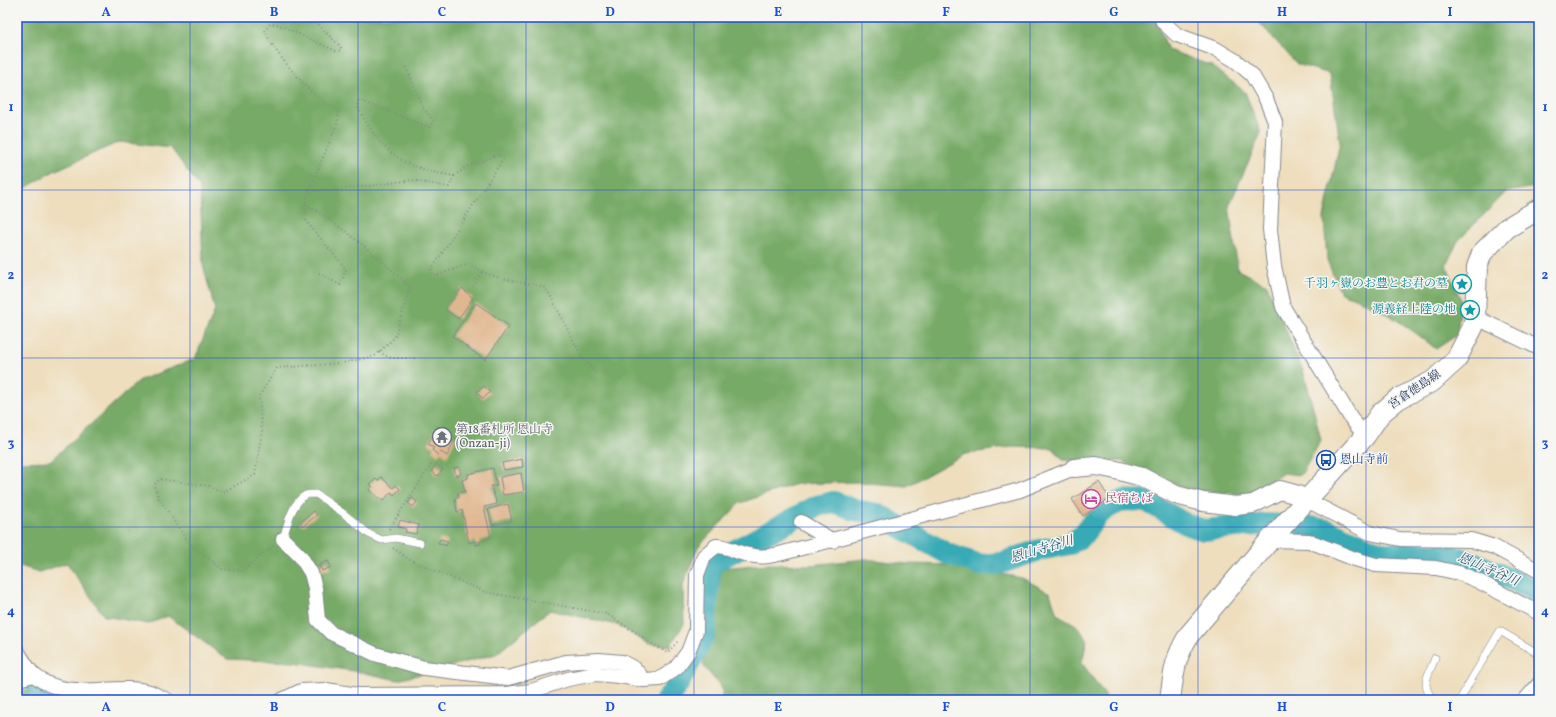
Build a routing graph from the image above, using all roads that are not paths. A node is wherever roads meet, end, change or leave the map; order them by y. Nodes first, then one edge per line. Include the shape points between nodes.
1 (1161, 17) edge
2 (1539, 209) edge
3 (1475, 318) junction
4 (1539, 348) edge
5 (1365, 436) junction
6 (1074, 468) joint
7 (1301, 506) junction
8 (801, 522) dead end
9 (1273, 537) junction
10 (283, 539) joint
11 (833, 541) junction
12 (420, 543) dead end
13 (1539, 570) edge
14 (1539, 613) edge
15 (17, 650) edge
16 (1539, 654) edge
17 (1435, 658) dead end
18 (34, 675) junction
19 (17, 677) edge
20 (644, 680) junction
21 (1538, 688) edge
22 (167, 700) edge
23 (282, 700) edge
24 (1170, 700) edge
25 (1433, 700) edge
26 (1460, 700) edge
27 (1525, 700) edge

1 - 5 street via 1177,35 1216,49 1236,61 1252,75 1266,99 1275,122 1270,229 1274,266 1283,307
2 - 3 main road, 宮倉徳島線 via 1507,228 1482,253 1477,268
3 - 4 street
3 - 5 main road, 宮倉徳島線 via 1470,336 1456,360 1433,381 1398,400 1380,414
5 - 7 main road, 宮倉徳島線
6 - 7 street via 1096,466 1116,470 1142,477 1176,495 1203,502 1236,506 1253,504 1280,490 1298,495
6 - 11 street via 1020,490
7 - 9 main road, 宮倉徳島線
7 - 13 street via 1370,533 1400,539 1471,540 1494,547
8 - 11 street
9 - 14 street via 1309,541 1376,565 1436,568 1459,573
9 - 24 main road, 宮倉徳島線 via 1189,635 1176,662
10 - 12 lane via 300,501 306,495 316,494 369,534 382,540 396,538
10 - 20 street via 301,557 311,573 318,620 331,633 375,654 424,668 508,678 566,662 622,662 635,669
11 - 20 street via 763,557 748,555 726,546 716,546 704,556 697,575 696,631 688,652 676,668 660,679
15 - 18 street
16 - 26 lane via 1500,631
17 - 25 lane via 1424,685
18 - 19 street
18 - 22 street via 59,688 149,692
20 - 23 street via 595,674 568,679 531,691 505,694 358,695 326,690 301,691
21 - 27 street

